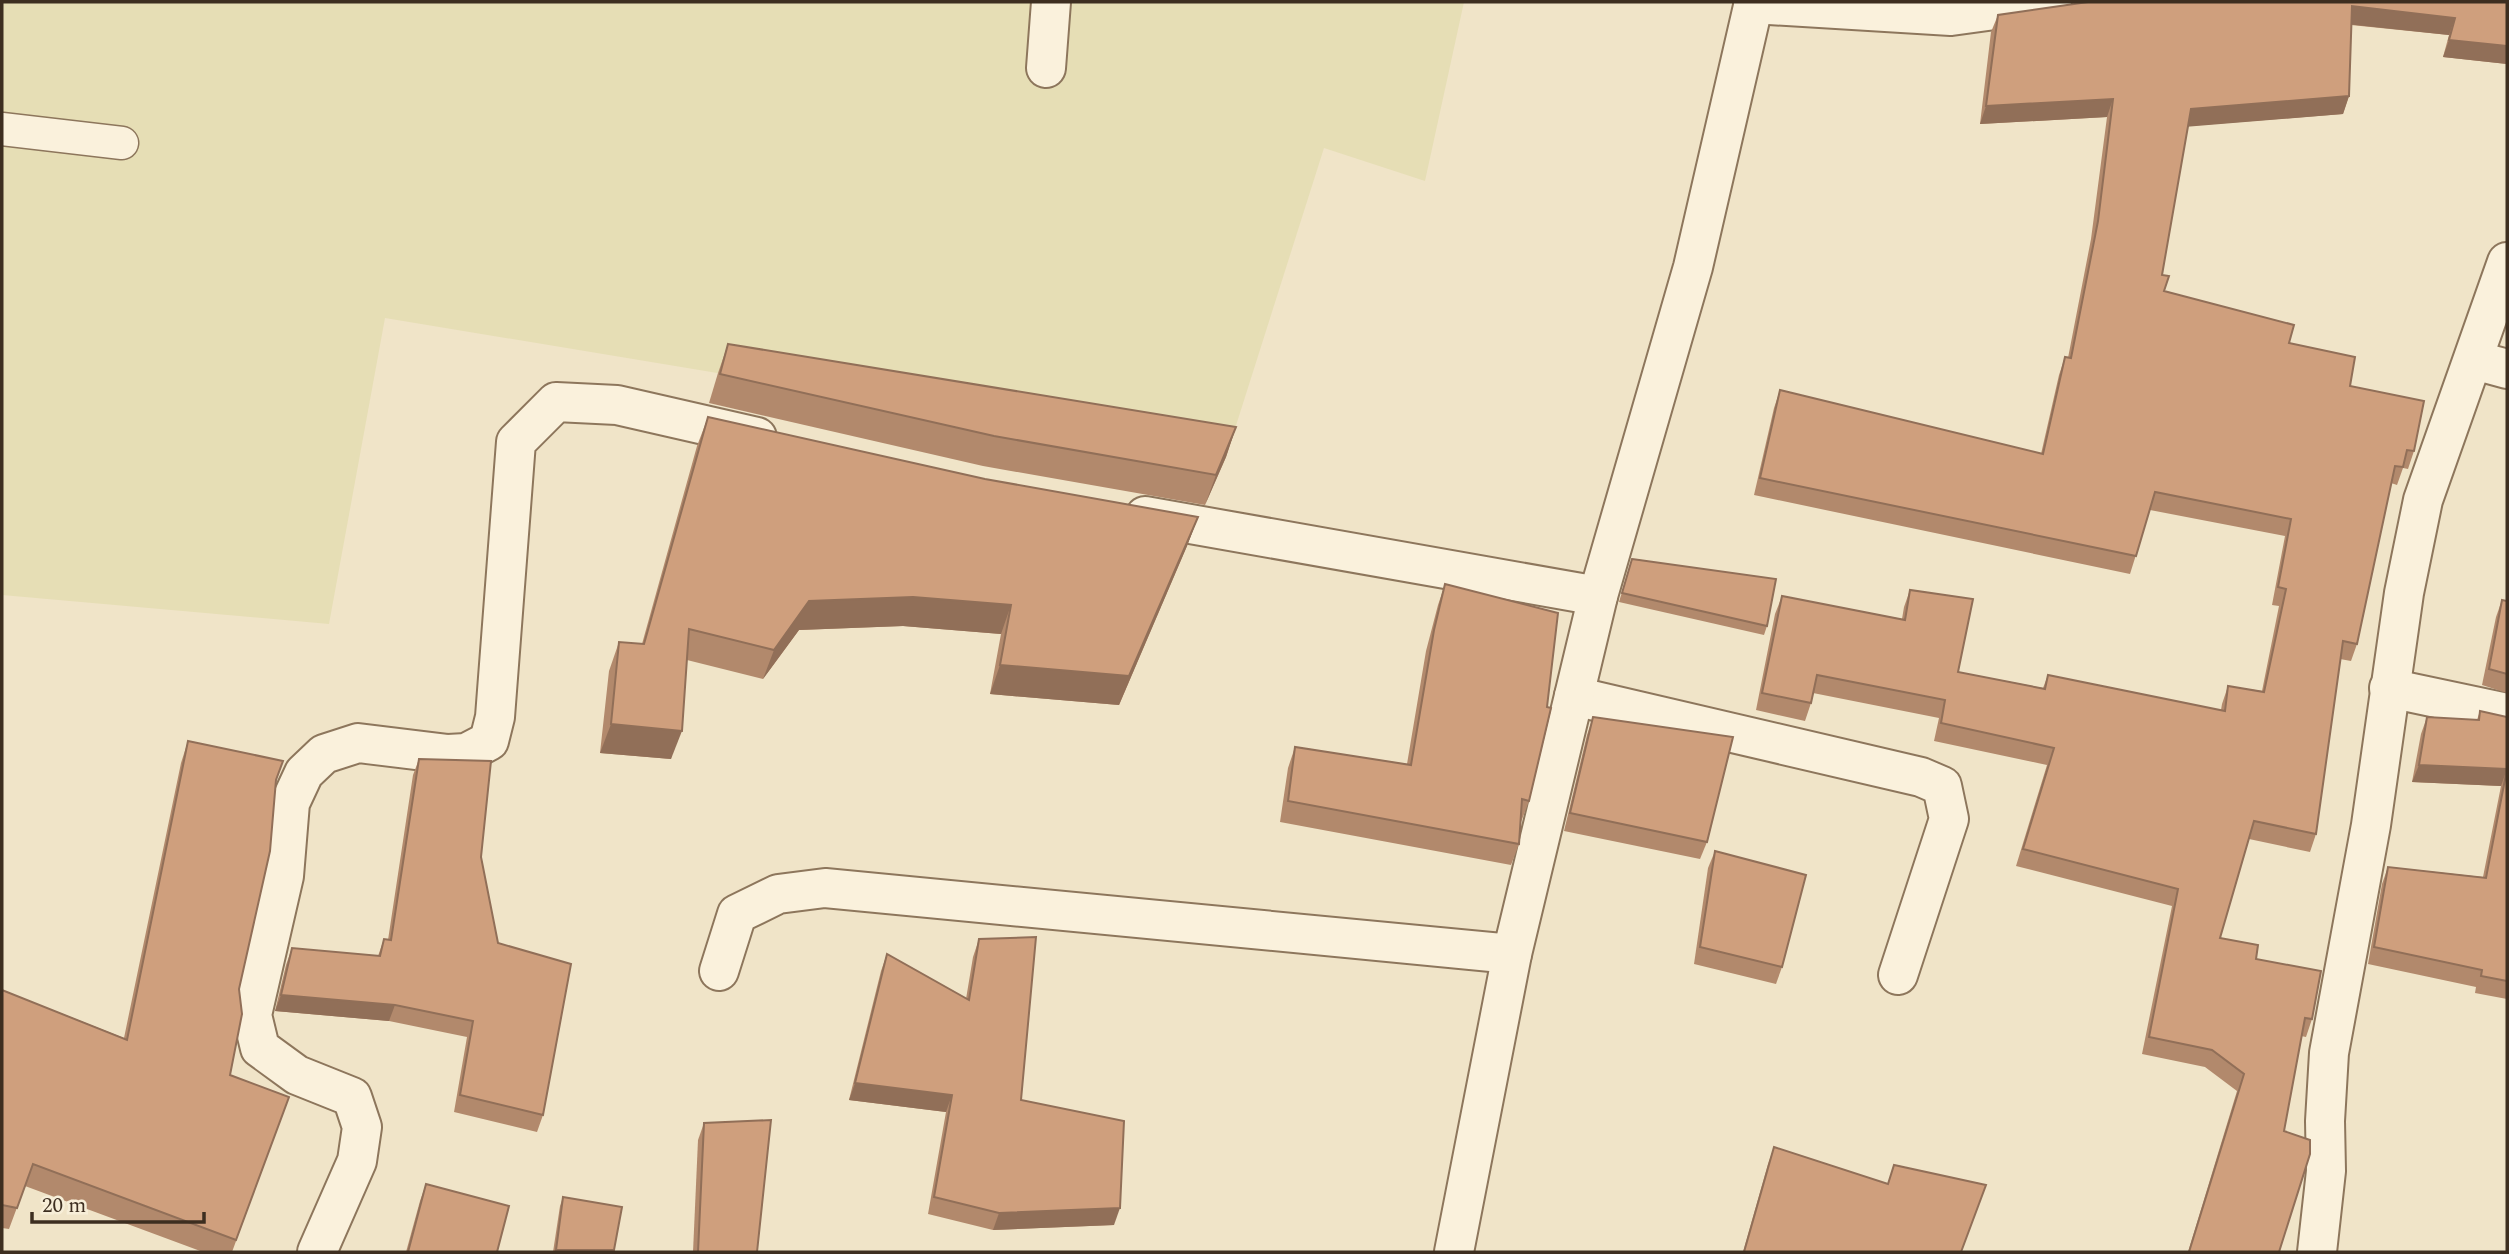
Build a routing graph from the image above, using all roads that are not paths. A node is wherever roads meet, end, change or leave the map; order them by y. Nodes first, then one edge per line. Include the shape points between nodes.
1 (1051, 2) edge
2 (2052, 2) edge
3 (1753, 3) edge
4 (1046, 68) dead end
5 (2, 129) edge
6 (122, 143) dead end
7 (2507, 262) edge
8 (2490, 365) edge
9 (792, 444) edge
10 (1117, 512) edge
11 (1598, 596) junction
12 (2389, 688) junction
13 (1574, 695) junction
14 (2507, 713) edge
15 (1512, 954) junction
16 (719, 971) dead end
17 (1898, 975) dead end
18 (317, 1252) edge
19 (1454, 1252) edge
20 (2317, 1252) edge

1 - 4 street
2 - 3 street via 1951,16
3 - 11 street via 1693,267
5 - 6 lane
7 - 8 street
8 - 12 street via 2423,500
9 - 18 street via 617,405 556,402 516,442 495,717 489,741 467,753 447,754 358,743 324,754 304,773 290,803 284,876 252,1015 260,1048 297,1075 352,1097 362,1127 357,1161
10 - 11 street
11 - 13 street
12 - 14 street
12 - 20 street via 2371,825 2329,1053 2326,1171
13 - 15 street
13 - 17 street via 1921,777 1942,786 1949,819
15 - 16 street via 825,888 778,894 737,914
15 - 19 street

